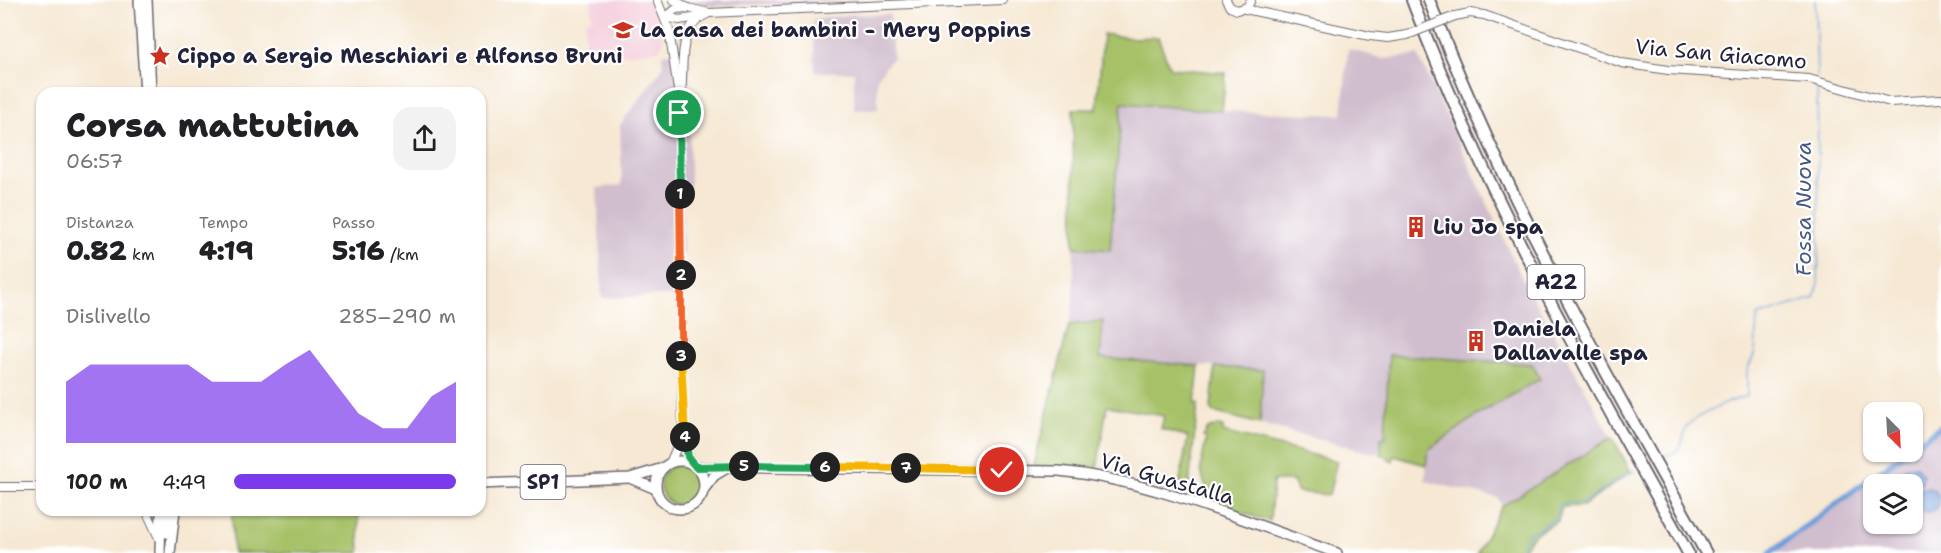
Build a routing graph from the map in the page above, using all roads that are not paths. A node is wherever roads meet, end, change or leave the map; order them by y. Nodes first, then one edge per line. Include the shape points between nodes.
1 (139, 0) edge
2 (147, 0) edge
3 (657, 0) edge
4 (674, 0) edge
5 (1002, 0) edge
6 (1251, 0) edge
7 (1412, 0) edge
8 (1429, 0) edge
9 (1225, 1) edge
10 (688, 8) junction
11 (1245, 9) junction
12 (1259, 12) junction
13 (709, 13) junction
14 (666, 17) junction
15 (699, 17) junction
16 (145, 87) edge
17 (152, 87) edge
18 (1941, 99) edge
19 (679, 113) junction
20 (684, 432) junction
21 (667, 465) junction
22 (695, 466) junction
23 (729, 467) junction
24 (630, 478) junction
25 (486, 484) edge
26 (0, 487) edge
27 (18, 487) junction
28 (36, 487) edge
29 (656, 489) junction
30 (704, 489) junction
31 (36, 490) edge
32 (149, 516) edge
33 (161, 516) edge
34 (167, 516) edge
35 (174, 516) edge
36 (160, 541) junction
37 (160, 553) edge
38 (168, 553) edge
39 (1337, 553) edge
40 (1688, 553) edge
41 (1706, 553) edge

1 - 16 main road
2 - 17 main road
3 - 14 street
4 - 10 street
5 - 13 street
6 - 11 street
6 - 12 street
7 - 40 highway, A22 via 1499,203
8 - 41 highway, A22 via 1490,149 1533,238
9 - 11 street, Via San Giacomo via 1235,10
10 - 13 street
10 - 14 street via 676,9
11 - 12 street, Via San Giacomo
12 - 18 street, Via San Giacomo, bridge via 1382,38 1407,35 1470,13 1604,58 1644,67 1809,79 1890,102
13 - 15 street
14 - 15 street
14 - 19 street via 675,60
15 - 19 street via 685,37
19 - 20 street
20 - 21 street
20 - 22 street via 688,457
21 - 22 main road via 678,461
21 - 24 main road, SP1
21 - 29 main road
22 - 23 main road, Via Guastalla
22 - 30 main road via 703,477
23 - 30 main road via 714,476
23 - 39 main road, Via Guastalla via 1048,470 1099,475 1149,488
24 - 25 main road, SP1
24 - 29 main road
26 - 27 street
27 - 28 street
27 - 31 street
29 - 30 main road via 663,502 676,509 697,502
32 - 36 street
33 - 36 main road
34 - 38 main road
35 - 38 main road
36 - 37 main road

